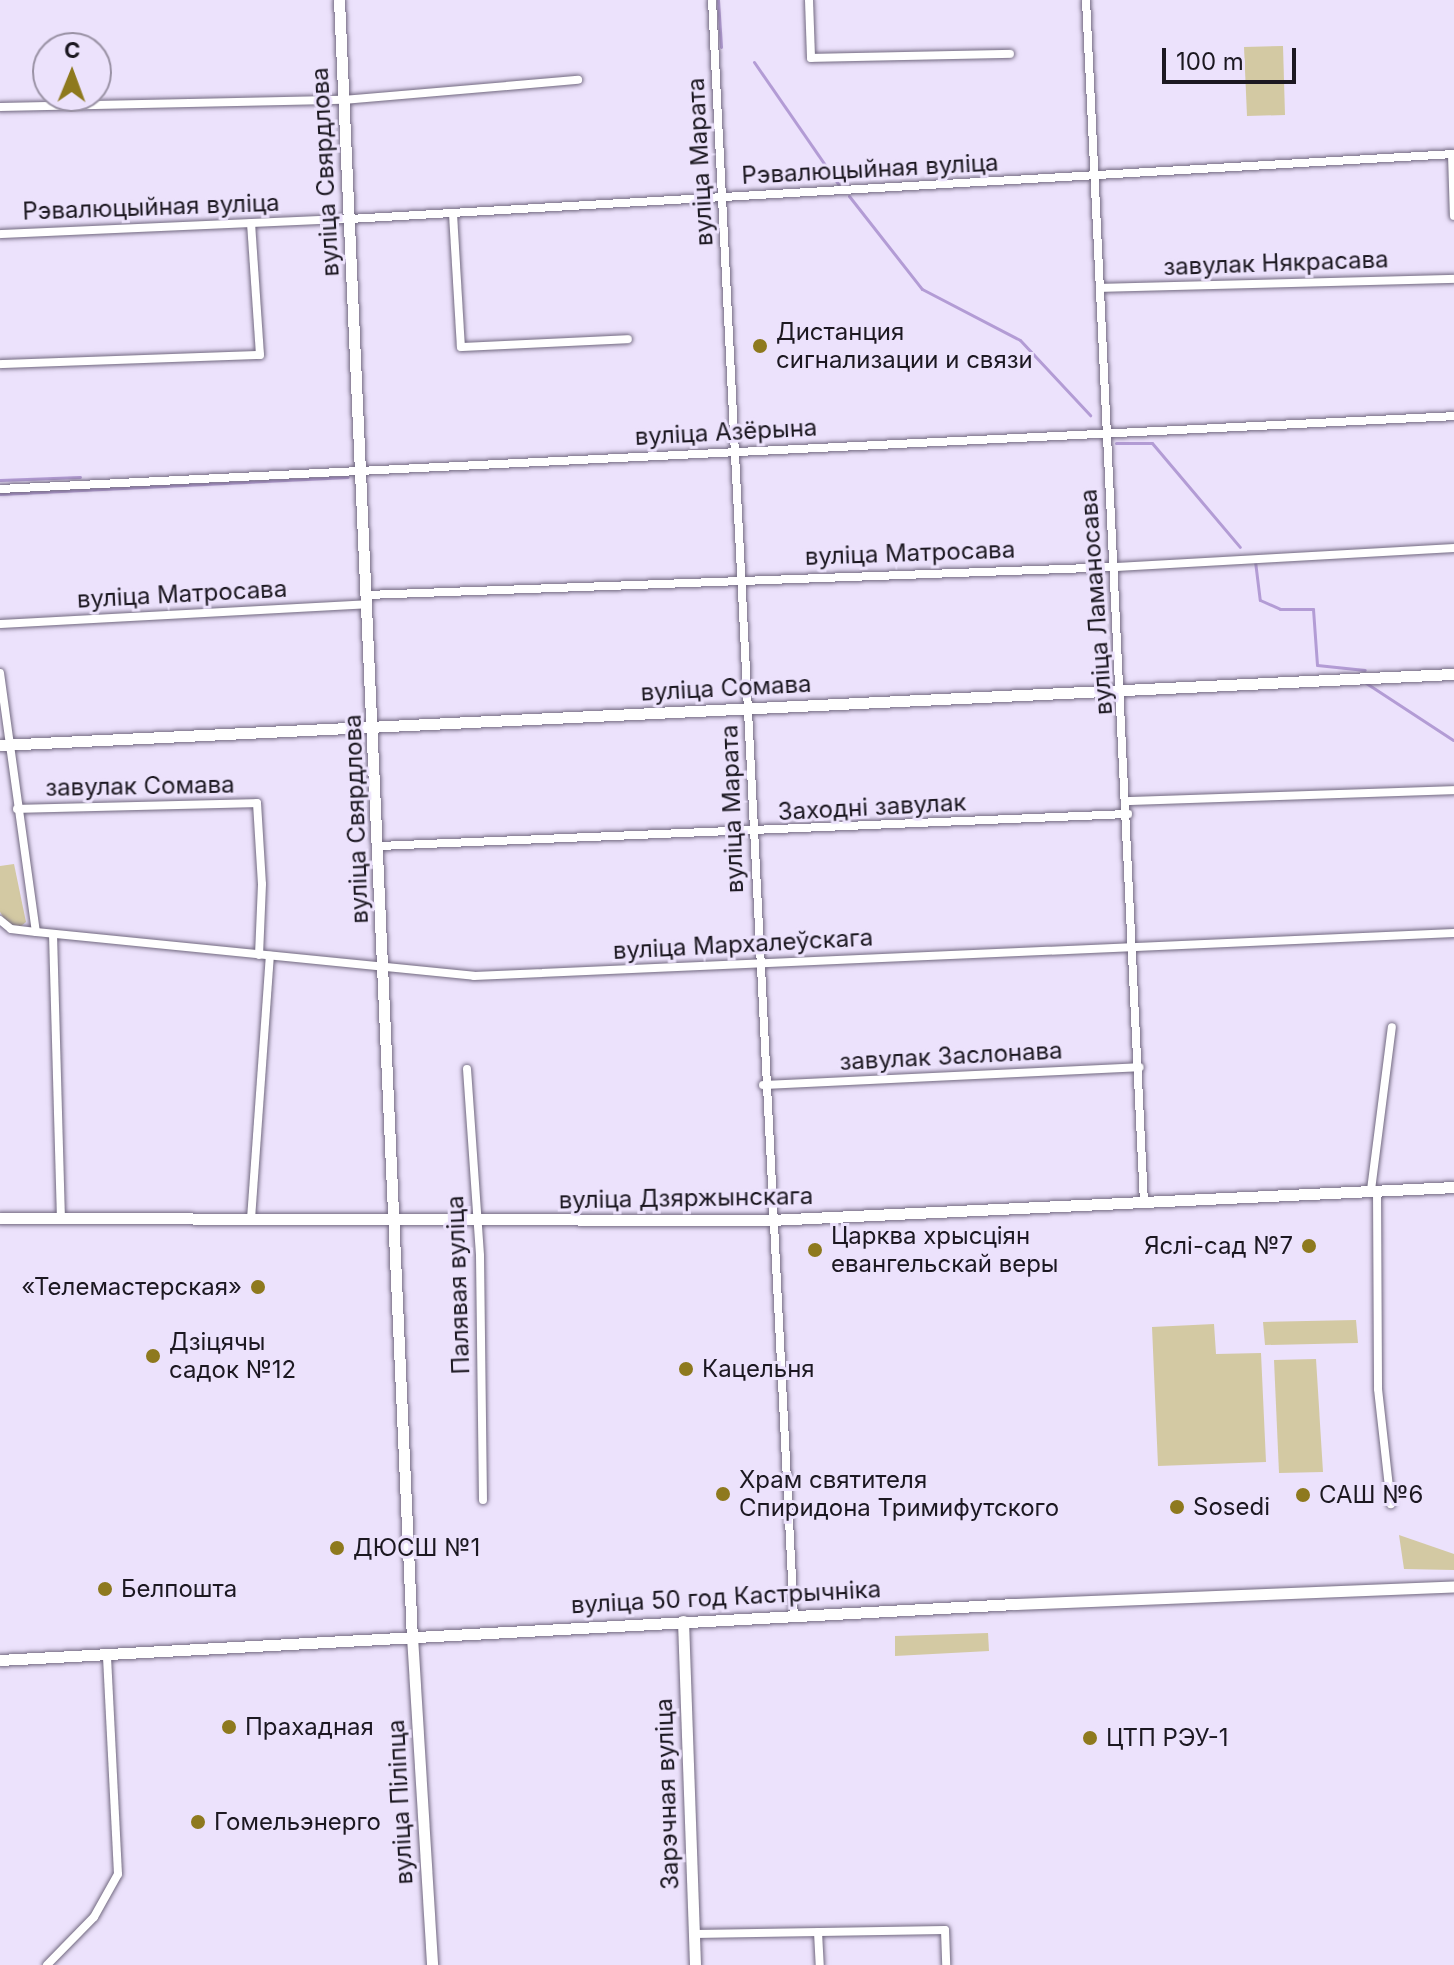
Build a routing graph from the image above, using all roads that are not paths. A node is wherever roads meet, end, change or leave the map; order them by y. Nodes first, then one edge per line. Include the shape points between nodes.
1 (339, 0) edge
2 (712, 0) edge
3 (809, 0) edge
4 (1086, 0) edge
5 (1010, 54) dead end
6 (578, 80) dead end
7 (343, 100) junction
8 (0, 107) edge
9 (1453, 154) edge
10 (1093, 175) junction
11 (722, 198) junction
12 (453, 214) junction
13 (1454, 216) edge
14 (350, 219) junction
15 (251, 223) junction
16 (0, 234) edge
17 (1454, 279) edge
18 (1100, 288) junction
19 (628, 339) dead end
20 (0, 364) edge
21 (1454, 416) edge
22 (1105, 433) junction
23 (733, 452) junction
24 (362, 471) junction
25 (0, 489) edge
26 (1454, 548) edge
27 (1116, 567) junction
28 (741, 578) junction
29 (367, 600) junction
30 (0, 624) edge
31 (0, 673) edge
32 (1454, 674) edge
33 (1122, 690) junction
34 (749, 709) junction
35 (375, 727) junction
36 (5, 745) edge
37 (1454, 790) edge
38 (1127, 801) junction
39 (17, 809) junction
40 (1128, 814) junction
41 (755, 833) junction
42 (379, 846) junction
43 (0, 920) edge
44 (36, 932) junction
45 (1454, 933) edge
46 (53, 934) junction
47 (1134, 946) junction
48 (259, 955) junction
49 (270, 956) junction
50 (757, 961) junction
51 (384, 969) junction
52 (1392, 1027) dead end
53 (1140, 1067) junction
54 (467, 1069) dead end
55 (763, 1085) junction
56 (1454, 1187) edge
57 (1374, 1190) junction
58 (1144, 1203) junction
59 (61, 1217) junction
60 (0, 1218) edge
61 (251, 1219) junction
62 (770, 1220) junction
63 (394, 1222) junction
64 (478, 1222) junction
65 (483, 1500) dead end
66 (1391, 1504) dead end
67 (1454, 1586) edge
68 (794, 1617) junction
69 (683, 1621) junction
70 (412, 1636) junction
71 (107, 1656) junction
72 (0, 1660) edge
73 (818, 1932) junction
74 (694, 1934) junction
75 (47, 1965) edge
76 (432, 1965) edge
77 (695, 1965) edge
78 (820, 1965) edge
79 (946, 1965) edge

1 - 7 street, вуліца Свярдлова
2 - 11 street, вуліца Марата
3 - 5 street via 811,58
4 - 10 street, вуліца Ламаносава
6 - 7 street
7 - 8 street
7 - 14 street, вуліца Свярдлова
9 - 10 street, Рэвалюцыйная вуліца
9 - 13 street
10 - 11 street, Рэвалюцыйная вуліца
10 - 18 street, вуліца Ламаносава
11 - 12 street, Рэвалюцыйная вуліца
11 - 23 street, вуліца Марата
12 - 14 street, Рэвалюцыйная вуліца
12 - 19 street via 461,347
14 - 15 street, Рэвалюцыйная вуліца
14 - 24 street, вуліца Свярдлова
15 - 16 street, Рэвалюцыйная вуліца
15 - 20 street via 260,355
17 - 18 street, завулак Някрасава
18 - 22 street, вуліца Ламаносава
21 - 22 street, вуліца Азёрына
22 - 23 street, вуліца Азёрына
22 - 27 street, вуліца Ламаносава
23 - 24 street, вуліца Азёрына
23 - 28 street, вуліца Марата
24 - 25 street, вуліца Азёрына
24 - 29 street, вуліца Свярдлова
26 - 27 street, вуліца Матросава
27 - 28 street, вуліца Матросава
27 - 33 street, вуліца Ламаносава
28 - 29 street, вуліца Матросава
28 - 34 street, вуліца Марата
29 - 30 street, вуліца Матросава
29 - 35 street, вуліца Свярдлова
31 - 36 street
32 - 33 street, вуліца Сомава
33 - 34 street, вуліца Сомава
33 - 38 street, вуліца Ламаносава
34 - 35 street, вуліца Сомава
34 - 41 street, вуліца Марата
35 - 36 street, вуліца Сомава
35 - 42 street, вуліца Свярдлова
36 - 39 street
37 - 38 street
38 - 40 street, вуліца Ламаносава
39 - 44 street
39 - 48 street, завулак Сомава via 257,803
40 - 41 street, Заходні завулак
40 - 47 street, вуліца Ламаносава
41 - 42 street, Заходні завулак
41 - 50 street, вуліца Марата
42 - 51 street, вуліца Свярдлова
43 - 44 street, вуліца Мархалеўскага via 11,929
44 - 46 street, вуліца Мархалеўскага
45 - 47 street, вуліца Мархалеўскага
46 - 48 street, вуліца Мархалеўскага
46 - 59 street
47 - 50 street, вуліца Мархалеўскага
47 - 53 street, вуліца Ламаносава
48 - 49 street, вуліца Мархалеўскага
49 - 51 street, вуліца Мархалеўскага
49 - 61 street
50 - 51 street, вуліца Мархалеўскага via 564,976
50 - 55 street, вуліца Марата
51 - 63 street, вуліца Свярдлова
52 - 57 street
53 - 55 street, завулак Заслонава
53 - 58 street, вуліца Ламаносава
54 - 64 street, Палявая вуліца
55 - 62 street, вуліца Марата
56 - 57 street, вуліца Дзяржынскага
57 - 58 street, вуліца Дзяржынскага
57 - 66 street via 1378,1389
58 - 62 street, вуліца Дзяржынскага
59 - 60 street, вуліца Дзяржынскага
59 - 61 street, вуліца Дзяржынскага
61 - 63 street, вуліца Дзяржынскага
62 - 64 street, вуліца Дзяржынскага
62 - 68 street, вуліца Марата
63 - 64 street, вуліца Дзяржынскага
63 - 70 street, вуліца Свярдлова
64 - 65 street, Палявая вуліца
67 - 68 street, вуліца 50 год Кастрычніка
68 - 69 street, вуліца 50 год Кастрычніка
69 - 70 street, вуліца 50 год Кастрычніка
69 - 74 street, Зарэчная вуліца
70 - 71 street, вуліца 50 год Кастрычніка
70 - 76 street, вуліца Піліпца
71 - 72 street, вуліца 50 год Кастрычніка
71 - 75 street via 118,1874 94,1917
73 - 74 street
73 - 78 street
73 - 79 street via 945,1930
74 - 77 street, Зарэчная вуліца

